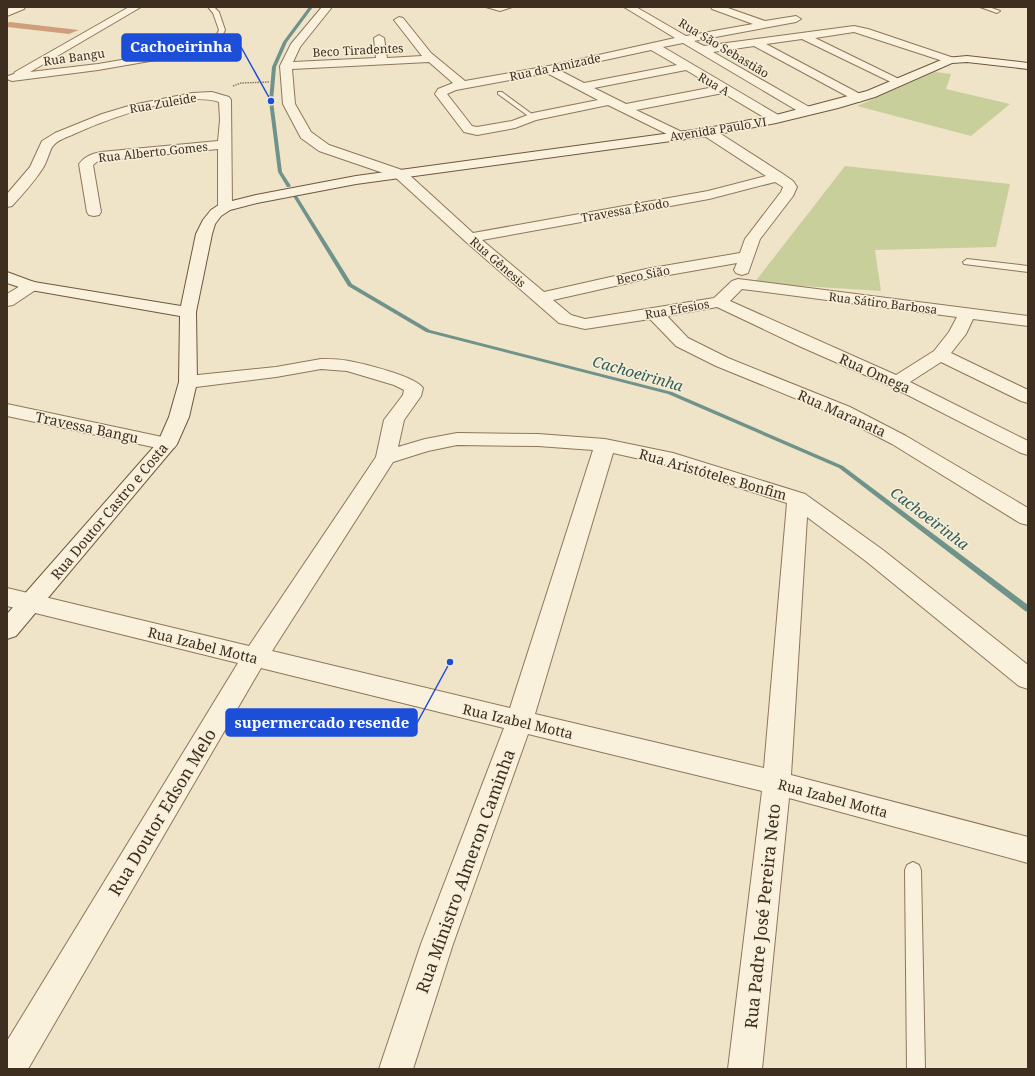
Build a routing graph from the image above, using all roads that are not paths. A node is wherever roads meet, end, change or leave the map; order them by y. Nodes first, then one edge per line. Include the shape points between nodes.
1 (20, 7) edge
2 (136, 7) edge
3 (211, 7) edge
4 (327, 7) edge
5 (489, 7) edge
6 (509, 7) edge
7 (629, 7) edge
8 (716, 7) edge
9 (983, 7) edge
10 (755, 11) dead end
11 (997, 11) dead end
12 (7, 13) edge
13 (741, 15) junction
14 (796, 19) dead end
15 (400, 20) dead end
16 (764, 24) junction
17 (805, 37) junction
18 (379, 38) dead end
19 (685, 39) junction
20 (756, 43) junction
21 (215, 44) dead end
22 (653, 46) junction
23 (702, 50) junction
24 (162, 56) dead end
25 (431, 59) junction
26 (950, 60) junction
27 (382, 61) junction
28 (286, 66) junction
29 (1028, 66) edge
30 (686, 67) junction
31 (549, 69) junction
32 (10, 79) edge
33 (897, 82) junction
34 (462, 85) junction
35 (582, 87) junction
36 (724, 89) junction
37 (500, 93) dead end
38 (858, 98) junction
39 (609, 101) junction
40 (625, 108) junction
41 (807, 111) junction
42 (533, 117) junction
43 (776, 119) junction
44 (708, 132) junction
45 (679, 136) junction
46 (224, 144) junction
47 (400, 174) junction
48 (778, 177) junction
49 (7, 203) edge
50 (225, 207) junction
51 (94, 212) dead end
52 (470, 238) junction
53 (746, 256) junction
54 (967, 262) dead end
55 (1028, 269) edge
56 (7, 277) edge
57 (738, 284) junction
58 (31, 286) junction
59 (540, 298) junction
60 (7, 301) edge
61 (719, 302) junction
62 (188, 312) junction
63 (968, 313) junction
64 (655, 314) junction
65 (609, 321) joint
66 (1028, 321) edge
67 (940, 355) junction
68 (188, 382) junction
69 (897, 382) junction
70 (1028, 397) edge
71 (7, 410) edge
72 (167, 444) junction
73 (605, 445) junction
74 (1028, 449) edge
75 (386, 457) junction
76 (798, 499) junction
77 (1028, 518) edge
78 (19, 600) edge
79 (7, 630) edge
80 (254, 658) junction
81 (1028, 679) edge
82 (519, 722) junction
83 (777, 783) junction
84 (1028, 850) edge
85 (913, 870) dead end
86 (9, 1069) edge
87 (396, 1069) edge
88 (745, 1069) edge
89 (916, 1069) edge

1 - 12 street
2 - 32 street
3 - 21 lane via 216,12 222,30
4 - 28 street via 295,46
5 - 6 lane
7 - 19 street, Rua São Sebastião
8 - 13 street
9 - 11 lane
10 - 13 street
13 - 16 street
14 - 16 street, Rua da Amizade
15 - 25 street
16 - 19 street, Rua da Amizade
17 - 20 street
17 - 26 street via 854,29
17 - 33 street
18 - 27 street
19 - 22 street, Rua da Amizade
19 - 23 street, Rua São Sebastião
20 - 23 street
20 - 38 street
22 - 30 street, Rua A
22 - 31 street, Rua da Amizade
23 - 41 street, Rua São Sebastião
24 - 32 street, Rua Bangu
25 - 27 street, Beco Tiradentes
25 - 34 street
26 - 29 street, Avenida Paulo VI via 967,59
26 - 33 street, Avenida Paulo VI
27 - 28 street, Beco Tiradentes
28 - 47 street via 289,104 306,135 324,148
30 - 35 street
30 - 36 street, Rua A
31 - 34 street, Rua da Amizade
31 - 35 street
33 - 38 street, Avenida Paulo VI
34 - 42 street, Rua da Amizade via 441,94 468,129 483,131
35 - 39 street
36 - 40 street
36 - 43 street, Rua A
37 - 42 lane
38 - 41 street, Avenida Paulo VI
39 - 40 street
39 - 42 street
40 - 45 street
41 - 43 street, Avenida Paulo VI
43 - 44 street, Avenida Paulo VI
44 - 45 street, Avenida Paulo VI
44 - 48 street
45 - 47 street, Avenida Paulo VI
46 - 49 street, Rua Zuleide via 224,100 219,96 192,97 140,106 86,124 47,144 38,164
46 - 50 street
46 - 51 street, Rua Alberto Gomes via 101,156 88,161 86,168
47 - 50 street, Rua Doutor Castro e Costa via 356,180
47 - 52 street, Rua Gênesis
48 - 52 street, Travessa Êxodo via 709,195
48 - 53 street via 790,187 788,193 753,239
50 - 62 street, Rua Doutor Castro e Costa via 208,223 204,234
52 - 59 street, Rua Gênesis
53 - 57 street
53 - 59 street, Beco Sião via 646,274
54 - 55 lane
56 - 58 street
57 - 61 street, Rua Efesios
57 - 63 street, Rua Sátiro Barbosa
58 - 60 street
58 - 62 street
59 - 65 street, Rua Gênesis via 565,319 576,323
61 - 64 street, Rua Efesios
61 - 69 street, Rua Omega
62 - 68 street, Rua Doutor Castro e Costa
63 - 66 street, Rua Sátiro Barbosa
63 - 67 street via 957,334
64 - 65 street, Rua Efesios
64 - 77 street, Rua Maranata via 682,342 722,362 850,415 899,440
67 - 69 street
67 - 70 street
68 - 72 street, Rua Doutor Castro e Costa via 179,416
68 - 75 street via 321,364 348,366 410,385 414,388 412,396 394,420
69 - 74 street, Rua Omega
71 - 72 street, Travessa Bangu
72 - 78 street, Rua Doutor Castro e Costa
73 - 75 street, Rua Aristóteles Bonfim via 538,440 457,439 425,445
73 - 76 street, Rua Aristóteles Bonfim via 666,458
73 - 82 street, Rua Ministro Almeron Caminha
75 - 80 street, Rua Doutor Edson Melo
76 - 81 street, Rua Aristóteles Bonfim via 875,556
76 - 83 street, Rua Padre José Pereira Neto
78 - 79 street, Rua Doutor Castro e Costa
78 - 80 street, Rua Izabel Motta
80 - 82 street, Rua Izabel Motta
80 - 86 street, Rua Doutor Edson Melo
82 - 83 street, Rua Izabel Motta
82 - 87 street, Rua Ministro Almeron Caminha via 437,944
83 - 84 street, Rua Izabel Motta
83 - 88 street, Rua Padre José Pereira Neto
85 - 89 lane

